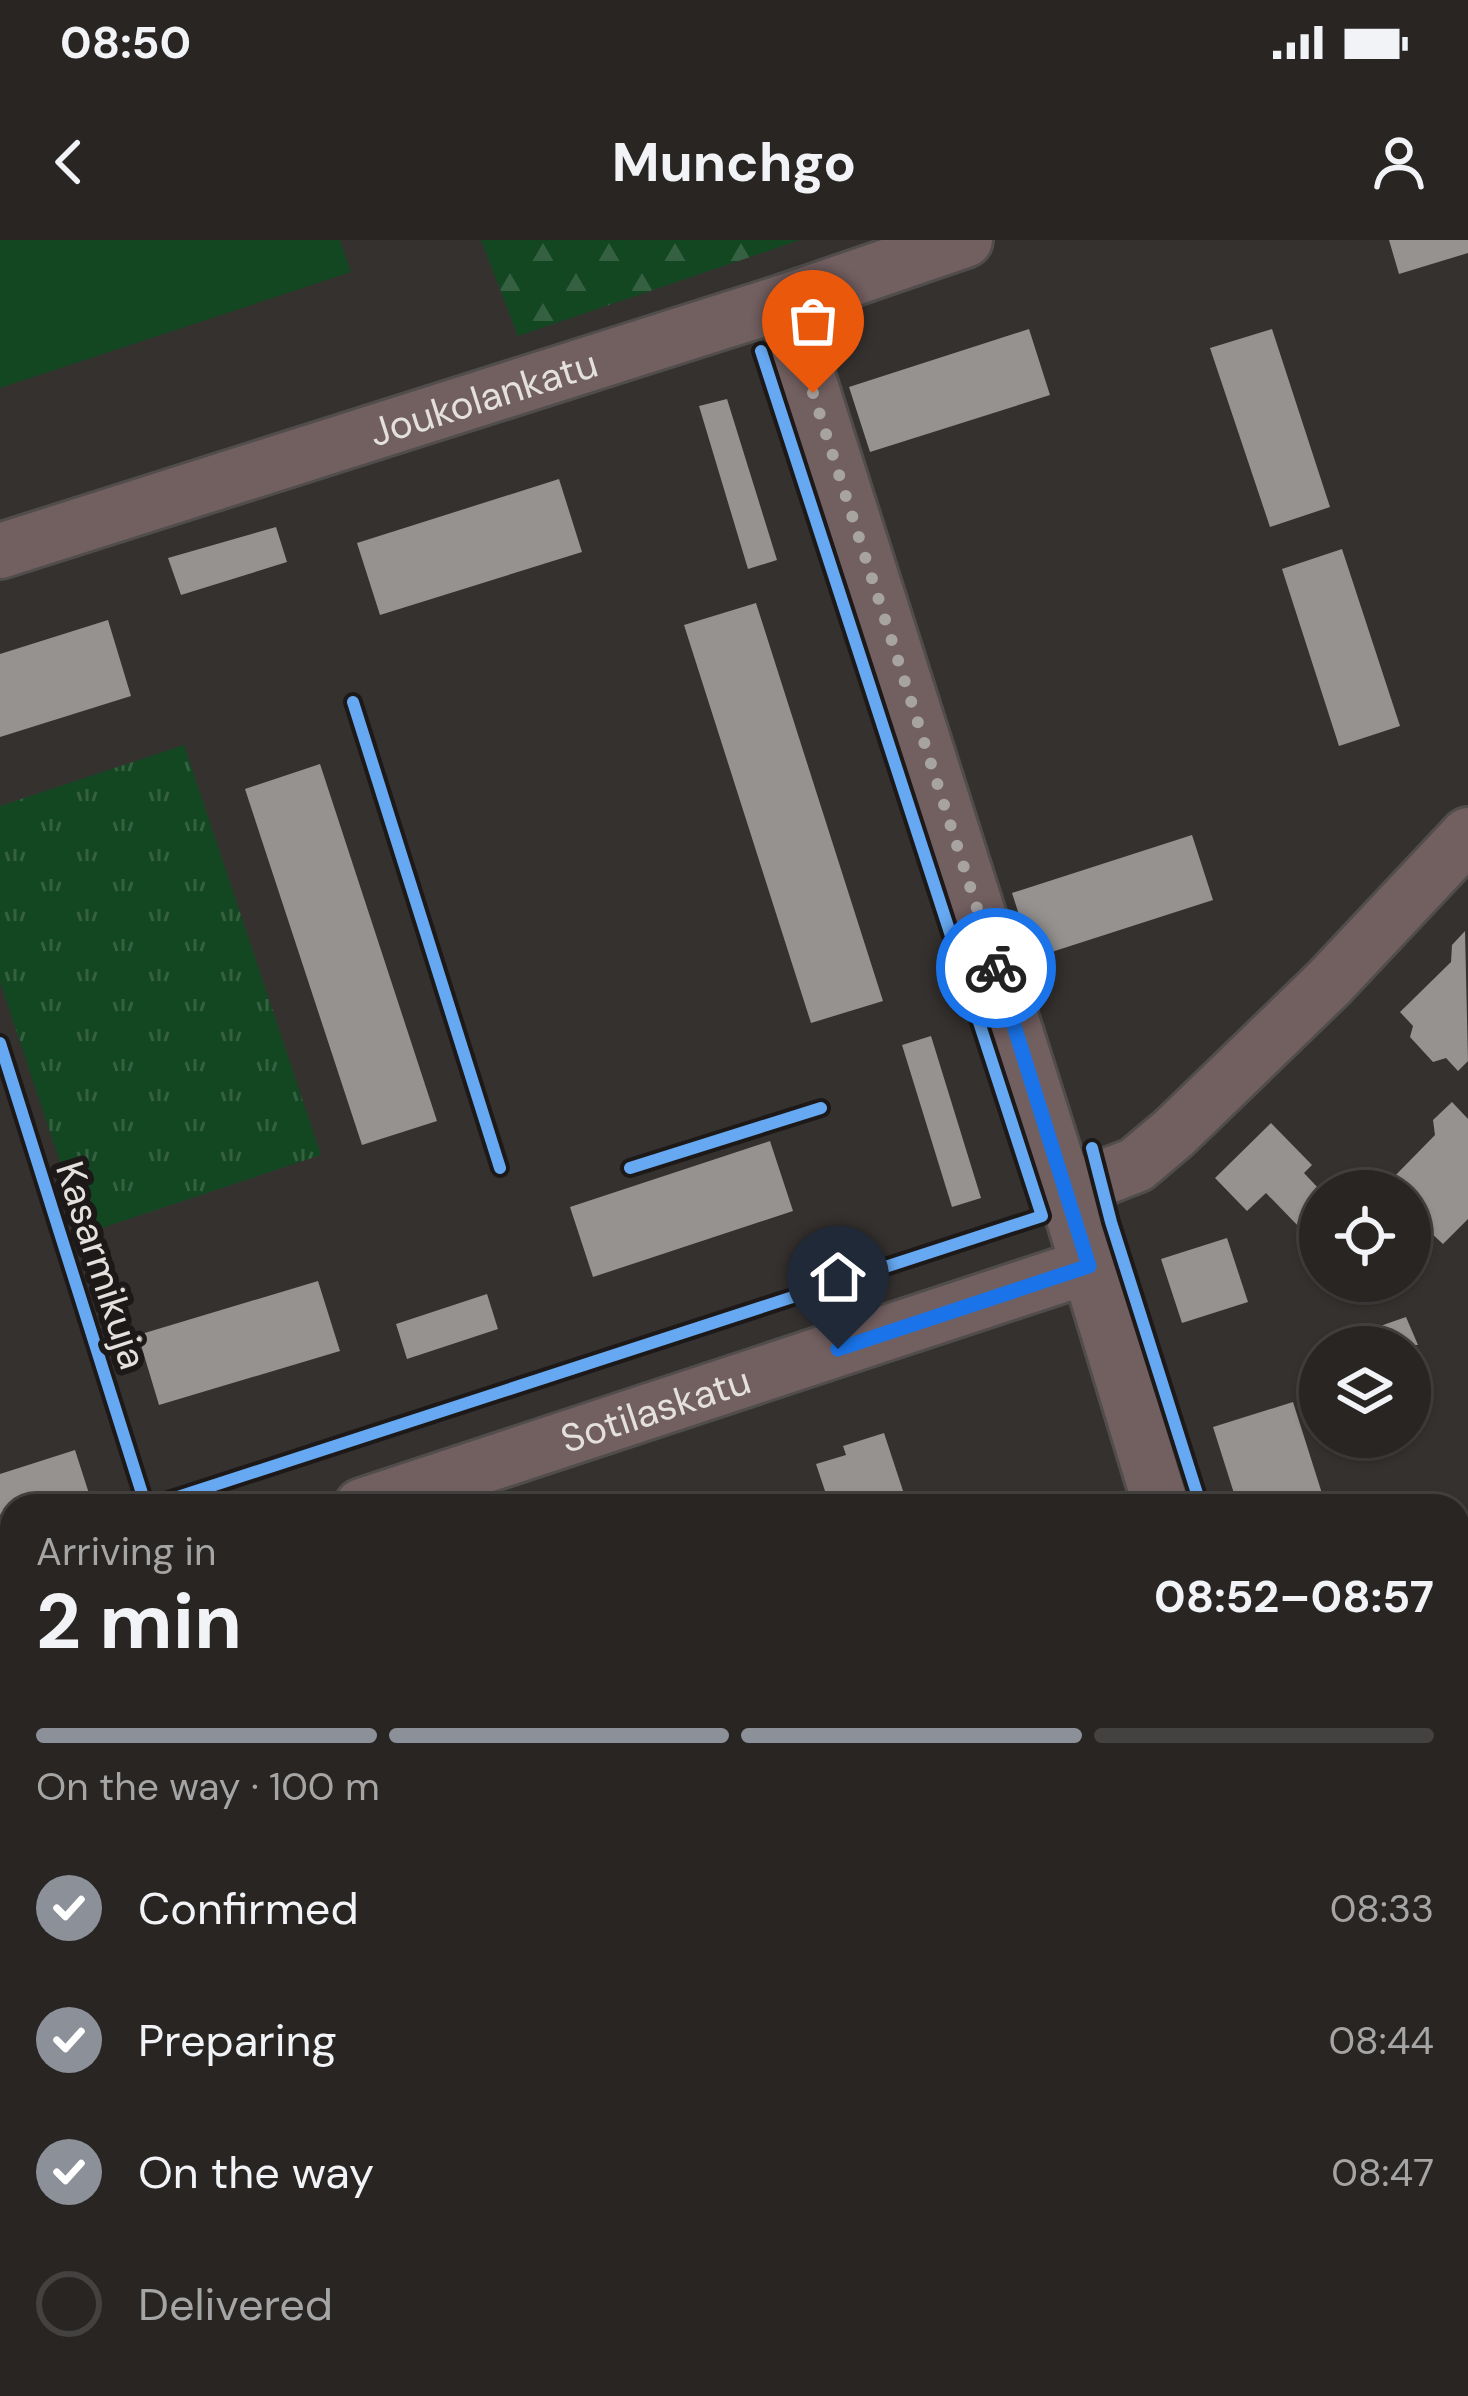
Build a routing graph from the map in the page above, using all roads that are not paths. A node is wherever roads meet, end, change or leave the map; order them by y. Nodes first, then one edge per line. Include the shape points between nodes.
1 (965, 240) edge
2 (784, 302) junction
3 (0, 550) edge
4 (1468, 835) edge
5 (1066, 1192) junction
6 (1089, 1266) junction
7 (398, 1494) edge
8 (1157, 1494) edge

1 - 2 street, Joukolankatu
2 - 3 street, Joukolankatu
2 - 5 street
4 - 5 street via 1174,1133 1136,1165
5 - 6 street
6 - 7 street, Sotilaskatu
6 - 8 street

